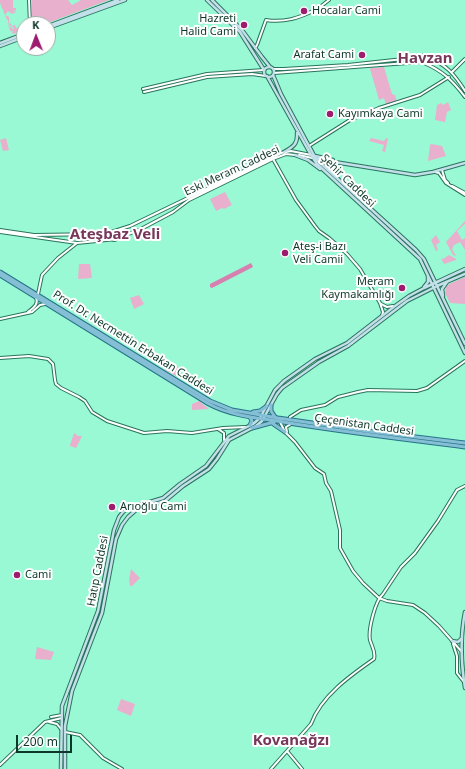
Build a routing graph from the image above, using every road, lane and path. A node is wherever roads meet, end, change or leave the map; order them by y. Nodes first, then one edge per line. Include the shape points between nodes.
1 (29, 0) edge
2 (118, 0) edge
3 (125, 0) edge
4 (207, 0) edge
5 (212, 0) edge
6 (329, 0) edge
7 (30, 16) edge
8 (56, 24) edge
9 (56, 24) edge
10 (16, 39) edge
11 (0, 44) edge
12 (254, 48) junction
13 (422, 56) junction
14 (427, 57) junction
15 (465, 59) edge
16 (422, 62) junction
17 (272, 68) junction
18 (264, 70) junction
19 (452, 72) junction
20 (273, 74) junction
21 (266, 76) junction
22 (449, 78) junction
23 (143, 89) dead end
24 (465, 91) edge
25 (144, 92) dead end
26 (465, 97) edge
27 (297, 131) junction
28 (309, 146) junction
29 (284, 152) junction
30 (296, 155) junction
31 (313, 157) junction
32 (273, 159) junction
33 (330, 161) junction
34 (338, 162) junction
35 (465, 163) edge
36 (442, 170) junction
37 (327, 172) junction
38 (435, 172) junction
39 (465, 194) edge
40 (0, 231) edge
41 (82, 234) junction
42 (60, 241) junction
43 (77, 243) junction
44 (465, 269) edge
45 (0, 272) edge
46 (427, 273) junction
47 (431, 274) junction
48 (465, 274) edge
49 (0, 275) edge
50 (445, 279) junction
51 (450, 281) junction
52 (435, 285) junction
53 (424, 288) junction
54 (37, 296) junction
55 (444, 300) junction
56 (380, 303) junction
57 (47, 304) junction
58 (395, 306) junction
59 (28, 313) junction
60 (382, 316) junction
61 (0, 319) edge
62 (465, 344) edge
63 (465, 353) edge
64 (0, 358) edge
65 (465, 361) edge
66 (269, 406) junction
67 (249, 414) junction
68 (263, 417) junction
69 (290, 417) dead end
70 (279, 420) junction
71 (270, 422) junction
72 (292, 424) junction
73 (250, 427) junction
74 (217, 429) junction
75 (285, 432) junction
76 (234, 435) junction
77 (289, 435) junction
78 (224, 440) junction
79 (465, 443) edge
80 (465, 447) edge
81 (465, 486) edge
82 (127, 509) junction
83 (122, 514) junction
84 (128, 517) junction
85 (117, 523) junction
86 (122, 525) junction
87 (379, 598) junction
88 (465, 612) edge
89 (462, 638) junction
90 (452, 641) junction
91 (462, 652) junction
92 (464, 682) junction
93 (465, 688) edge
94 (64, 702) junction
95 (69, 704) junction
96 (67, 714) junction
97 (51, 717) dead end
98 (62, 717) junction
99 (46, 722) junction
100 (64, 731) junction
101 (287, 750) junction
102 (0, 765) edge
103 (61, 769) edge
104 (65, 769) edge
105 (122, 769) edge
106 (271, 769) edge
107 (302, 769) edge

1 - 7 street
2 - 8 main road
3 - 9 main road
4 - 18 main road via 243,36
5 - 12 main road via 242,30
6 - 12 street via 320,7 316,6 315,10 291,20 266,20
10 - 11 main road
12 - 17 main road
13 - 14 main road
13 - 16 main road
13 - 17 street via 348,65
14 - 16 main road via 427,62
14 - 19 street
15 - 19 street
16 - 20 street
16 - 22 street
17 - 18 main road via 267,67
17 - 20 main road
18 - 21 main road
18 - 23 street via 207,74
19 - 24 street
20 - 21 main road
20 - 28 main road, Şehir Caddesi
21 - 25 street via 252,74 207,77
21 - 27 main road, Şehir Caddesi
22 - 26 street
22 - 28 street via 420,95 350,120
27 - 29 main road via 296,143
27 - 31 main road, Şehir Caddesi
28 - 31 main road, Şehir Caddesi
29 - 31 street, Eski Meram Caddesi via 291,151
29 - 41 street, Eski Meram Caddesi via 130,226 105,234
30 - 31 street, Eski Meram Caddesi
30 - 32 street, Eski Meram Caddesi via 286,154
30 - 37 main road
31 - 33 main road, Eski Meram Caddesi
31 - 34 main road, Eski Meram Caddesi
31 - 37 main road, Şehir Caddesi
32 - 43 street, Eski Meram Caddesi via 189,200 129,235
32 - 56 street via 296,200 315,226 355,262
33 - 34 main road, Eski Meram Caddesi
33 - 37 main road via 326,164
34 - 38 main road, Eski Meram Caddesi via 416,174
35 - 36 main road, Eski Meram Caddesi
36 - 38 main road, Eski Meram Caddesi
36 - 39 street via 447,183
37 - 46 main road, Şehir Caddesi via 415,253
37 - 47 main road, Şehir Caddesi via 416,250 424,259
38 - 39 street via 439,173 446,183
40 - 41 street, Eski Meram Caddesi via 34,235
40 - 42 street, Eski Meram Caddesi
41 - 42 street via 60,236
42 - 43 street, Eski Meram Caddesi
43 - 54 street via 42,275
44 - 50 main road
45 - 54 main road, Prof. Dr. Necmettin Erbakan Caddesi
46 - 52 main road, Şehir Caddesi
46 - 53 main road via 428,282
47 - 50 main road via 438,280
47 - 52 main road, Şehir Caddesi
48 - 51 main road
49 - 54 main road, Prof. Dr. Necmettin Erbakan Caddesi
50 - 52 main road
51 - 52 main road
51 - 55 main road via 442,289
52 - 53 main road
52 - 55 main road
52 - 63 main road
52 - 66 main road via 407,302 348,346 319,362 282,388
53 - 58 main road
54 - 57 main road, Prof. Dr. Necmettin Erbakan Caddesi
54 - 59 street via 37,303
54 - 67 main road, Prof. Dr. Necmettin Erbakan Caddesi via 210,401
55 - 62 main road
56 - 58 street via 387,308
56 - 60 street
57 - 59 street via 40,305
57 - 67 main road, Prof. Dr. Necmettin Erbakan Caddesi via 209,404 226,411
58 - 60 main road
59 - 61 street
60 - 66 main road via 347,343 284,381 275,390
64 - 74 street via 29,356 48,359 53,364 56,384 80,397 92,412 110,423 144,433 192,433
65 - 69 street via 427,388 418,391 358,392 338,397 325,405 300,410
66 - 67 main road
66 - 68 main road
66 - 70 main road
67 - 68 main road, Prof. Dr. Necmettin Erbakan Caddesi
67 - 73 main road via 252,419
68 - 70 main road, Çeçenistan Caddesi
68 - 73 main road
70 - 71 main road
70 - 72 main road, Çeçenistan Caddesi
70 - 75 street
70 - 79 main road, Çeçenistan Caddesi
71 - 73 main road
71 - 75 main road
72 - 77 street via 286,427
72 - 80 main road, Çeçenistan Caddesi
73 - 74 street
73 - 76 main road
73 - 76 main road
74 - 78 street via 224,433
75 - 77 street
76 - 78 main road, Hatıp Caddesi
76 - 84 main road, Hatıp Caddesi via 217,460 205,472 165,501 136,510
77 - 87 street via 315,468 324,474 331,491 340,530 340,548 353,571
78 - 82 main road, Hatıp Caddesi via 206,466 169,494
81 - 87 street via 458,490 421,545 401,567
82 - 83 main road, Hatıp Caddesi
82 - 84 main road
83 - 84 main road via 123,517
83 - 85 main road, Hatıp Caddesi
84 - 86 main road, Hatıp Caddesi
85 - 86 main road via 121,522
85 - 94 main road, Hatıp Caddesi via 98,611
86 - 95 main road, Hatıp Caddesi via 116,539 102,613
87 - 90 street via 413,605 434,621
87 - 101 street via 370,636 374,659 356,671 326,698 311,724
88 - 89 main road
89 - 90 main road via 458,642
89 - 91 main road
90 - 91 street
90 - 92 street via 457,656 457,673
91 - 92 main road
92 - 93 main road
94 - 95 main road via 64,707
94 - 98 main road, Hatıp Caddesi
95 - 96 main road, Hatıp Caddesi
96 - 98 main road
96 - 100 main road, Hatıp Caddesi
97 - 98 street
98 - 99 street
98 - 100 main road, Hatıp Caddesi
99 - 100 street via 57,724
99 - 102 street
100 - 103 main road, Hatıp Caddesi
100 - 104 main road, Hatıp Caddesi
100 - 105 street via 80,735 103,758
101 - 106 street
101 - 107 street

